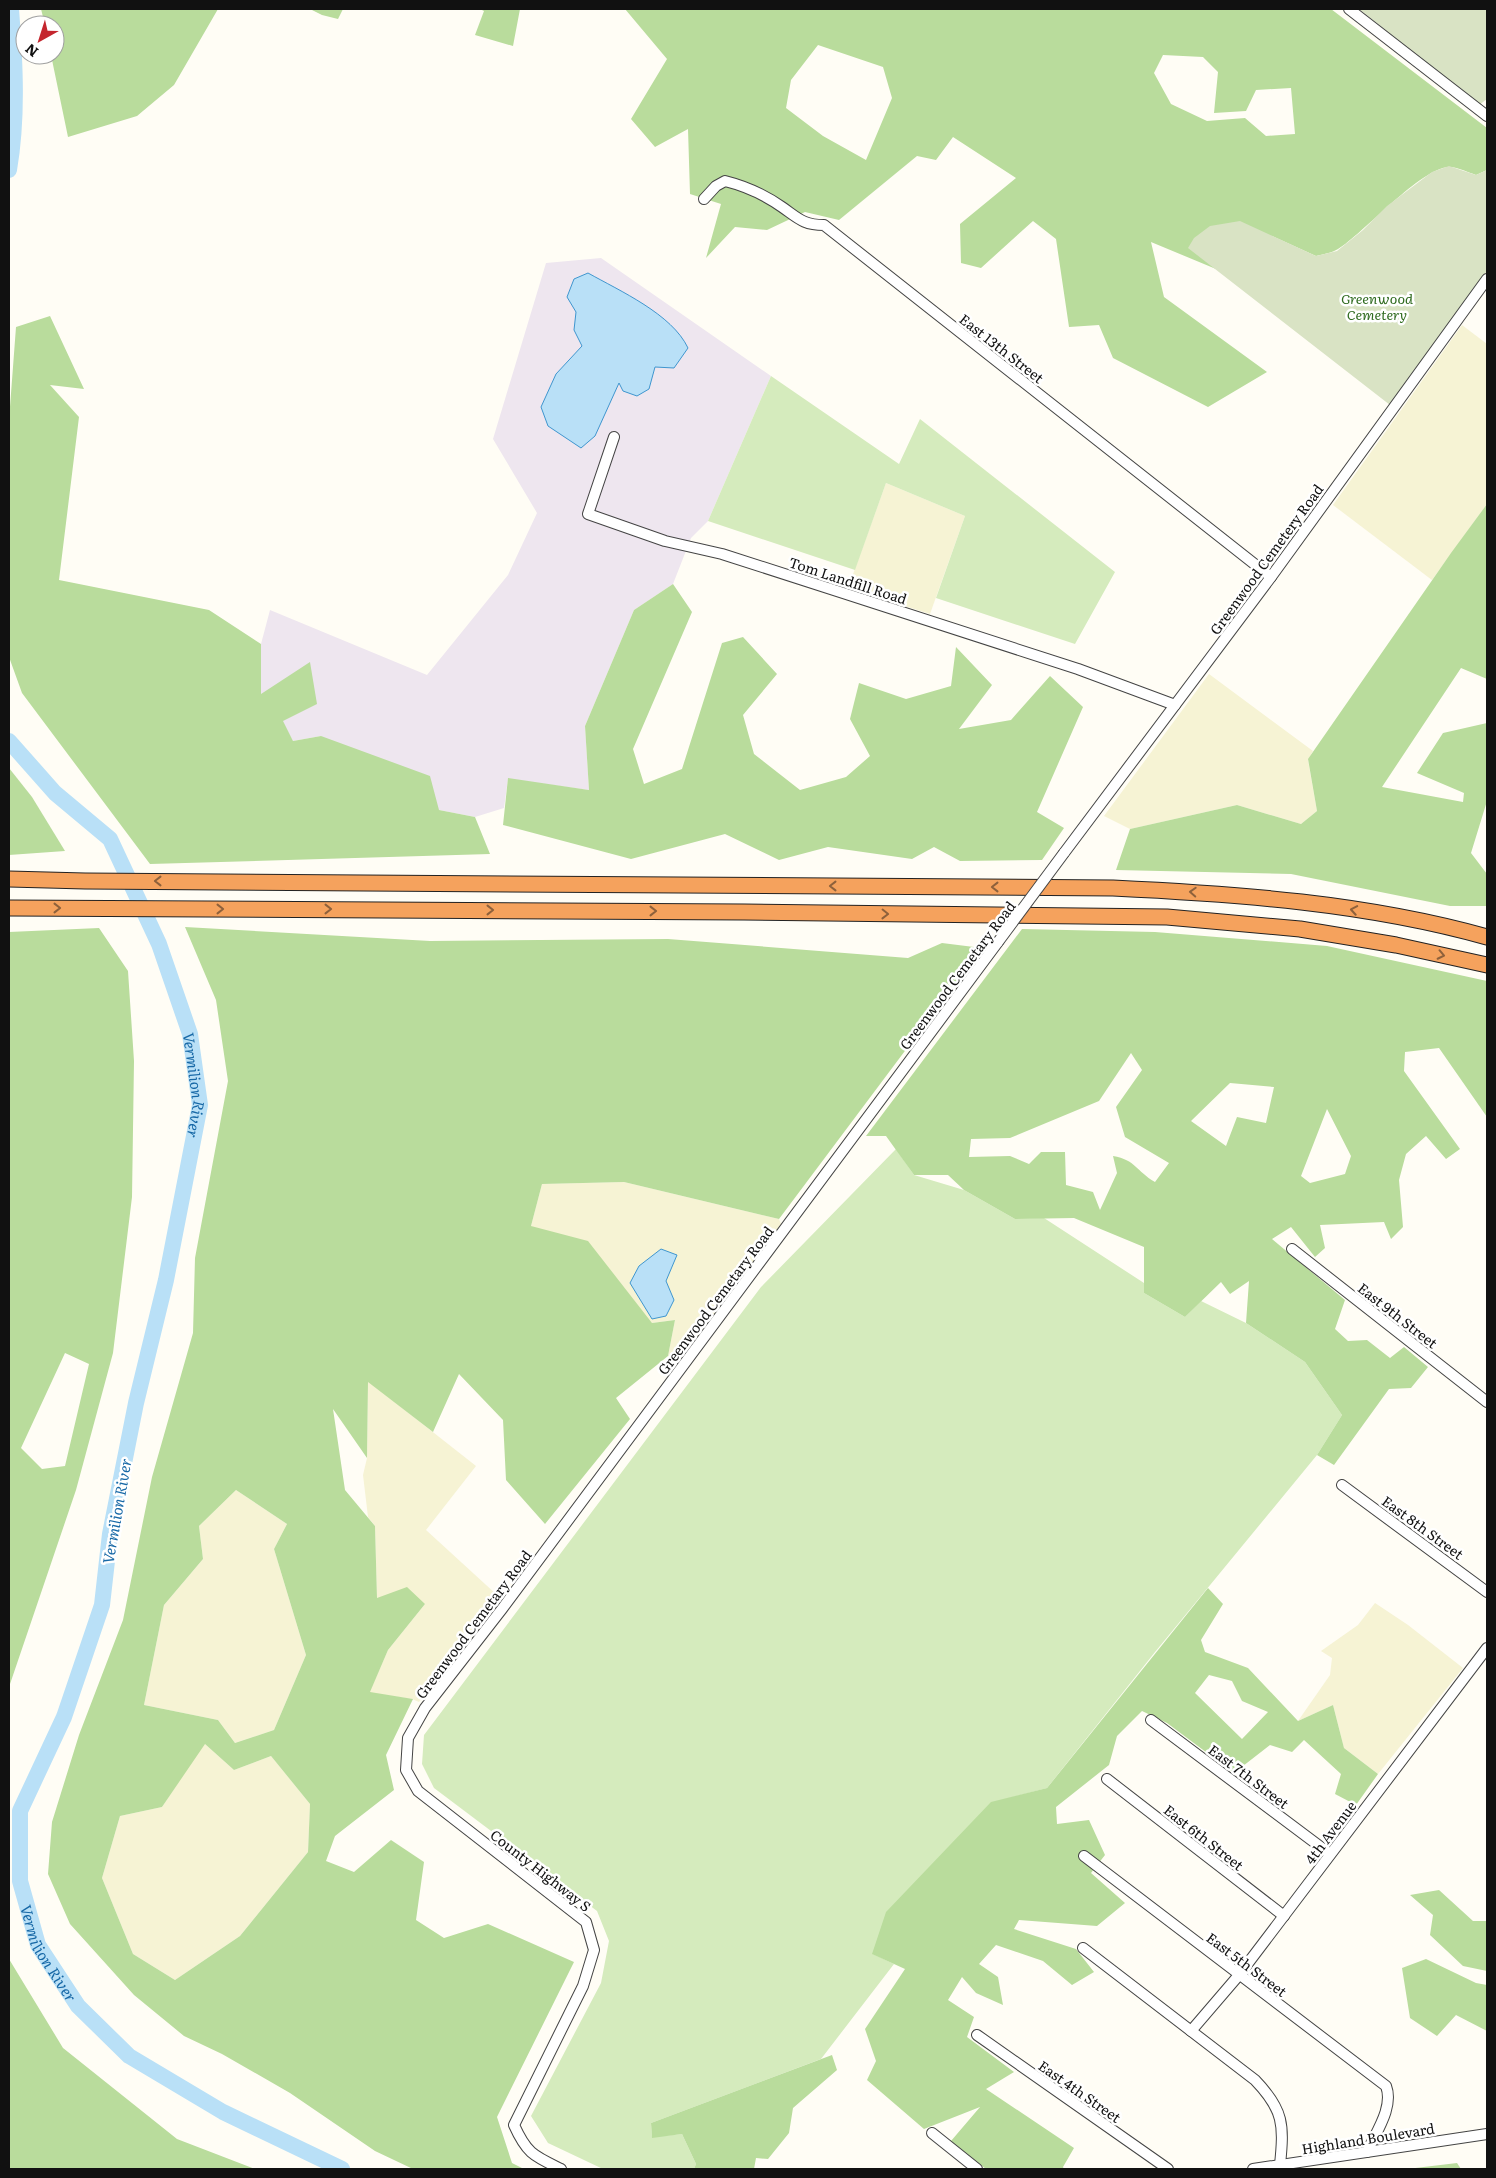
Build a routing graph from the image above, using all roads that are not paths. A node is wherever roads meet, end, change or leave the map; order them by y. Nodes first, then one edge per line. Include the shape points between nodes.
1 (1349, 9) edge
2 (1487, 116) edge
3 (704, 199) dead end
4 (1487, 279) edge
5 (614, 437) dead end
6 (1271, 577) junction
7 (1175, 705) junction
8 (1064, 853) joint
9 (9, 872) edge
10 (9, 879) edge
11 (85, 881) junction
12 (9, 908) edge
13 (1487, 937) edge
14 (1487, 965) edge
15 (1292, 1249) dead end
16 (1487, 1402) edge
17 (1342, 1485) dead end
18 (1487, 1592) edge
19 (1487, 1648) edge
20 (1151, 1720) dead end
21 (406, 1770) joint
22 (1107, 1779) dead end
23 (1330, 1854) junction
24 (1084, 1856) dead end
25 (1284, 1916) junction
26 (1083, 1948) dead end
27 (1239, 1975) junction
28 (1191, 2031) junction
29 (977, 2035) dead end
30 (932, 2133) dead end
31 (1487, 2134) edge
32 (1367, 2152) junction
33 (1280, 2165) junction
34 (562, 2169) edge
35 (977, 2169) edge
36 (1168, 2169) edge
37 (1253, 2169) edge

1 - 2 street
3 - 6 street, East 13th Street via 726,181 743,185 782,207 797,220 824,226
4 - 6 street, Greenwood Cemetery Road
5 - 7 street, Tom Landfill Road via 588,514 665,541 722,554 837,591
6 - 7 street, Greenwood Cemetery Road
7 - 8 street, Greenwood Cemetery Road
8 - 21 street, Greenwood Cemetary Road, bridge via 425,1708 408,1738
9 - 11 highway
10 - 11 highway
13 -> 11 highway via 1351,909 1232,894 1113,888
12 -> 14 highway via 1167,917 1300,929
15 - 16 street, East 9th Street
17 - 18 street, East 8th Street
19 - 23 street, 4th Avenue
20 - 23 street, East 7th Street
21 - 34 street, County Highway S via 418,1790 586,1922 594,1950 583,1986 514,2124 532,2155
22 - 25 street, East 6th Street
23 - 25 street, 4th Avenue
24 - 27 street, East 5th Street
25 - 27 street, 4th Avenue
26 - 28 street
27 - 28 street, 4th Avenue
27 - 32 street, East 5th Street via 1386,2086 1390,2096 1388,2106
28 - 33 street via 1255,2080 1274,2102 1281,2121
29 - 36 street, East 4th Street
30 - 35 street
31 - 32 street, Highland Boulevard
32 - 33 street, Highland Boulevard
33 - 37 street, Highland Boulevard

